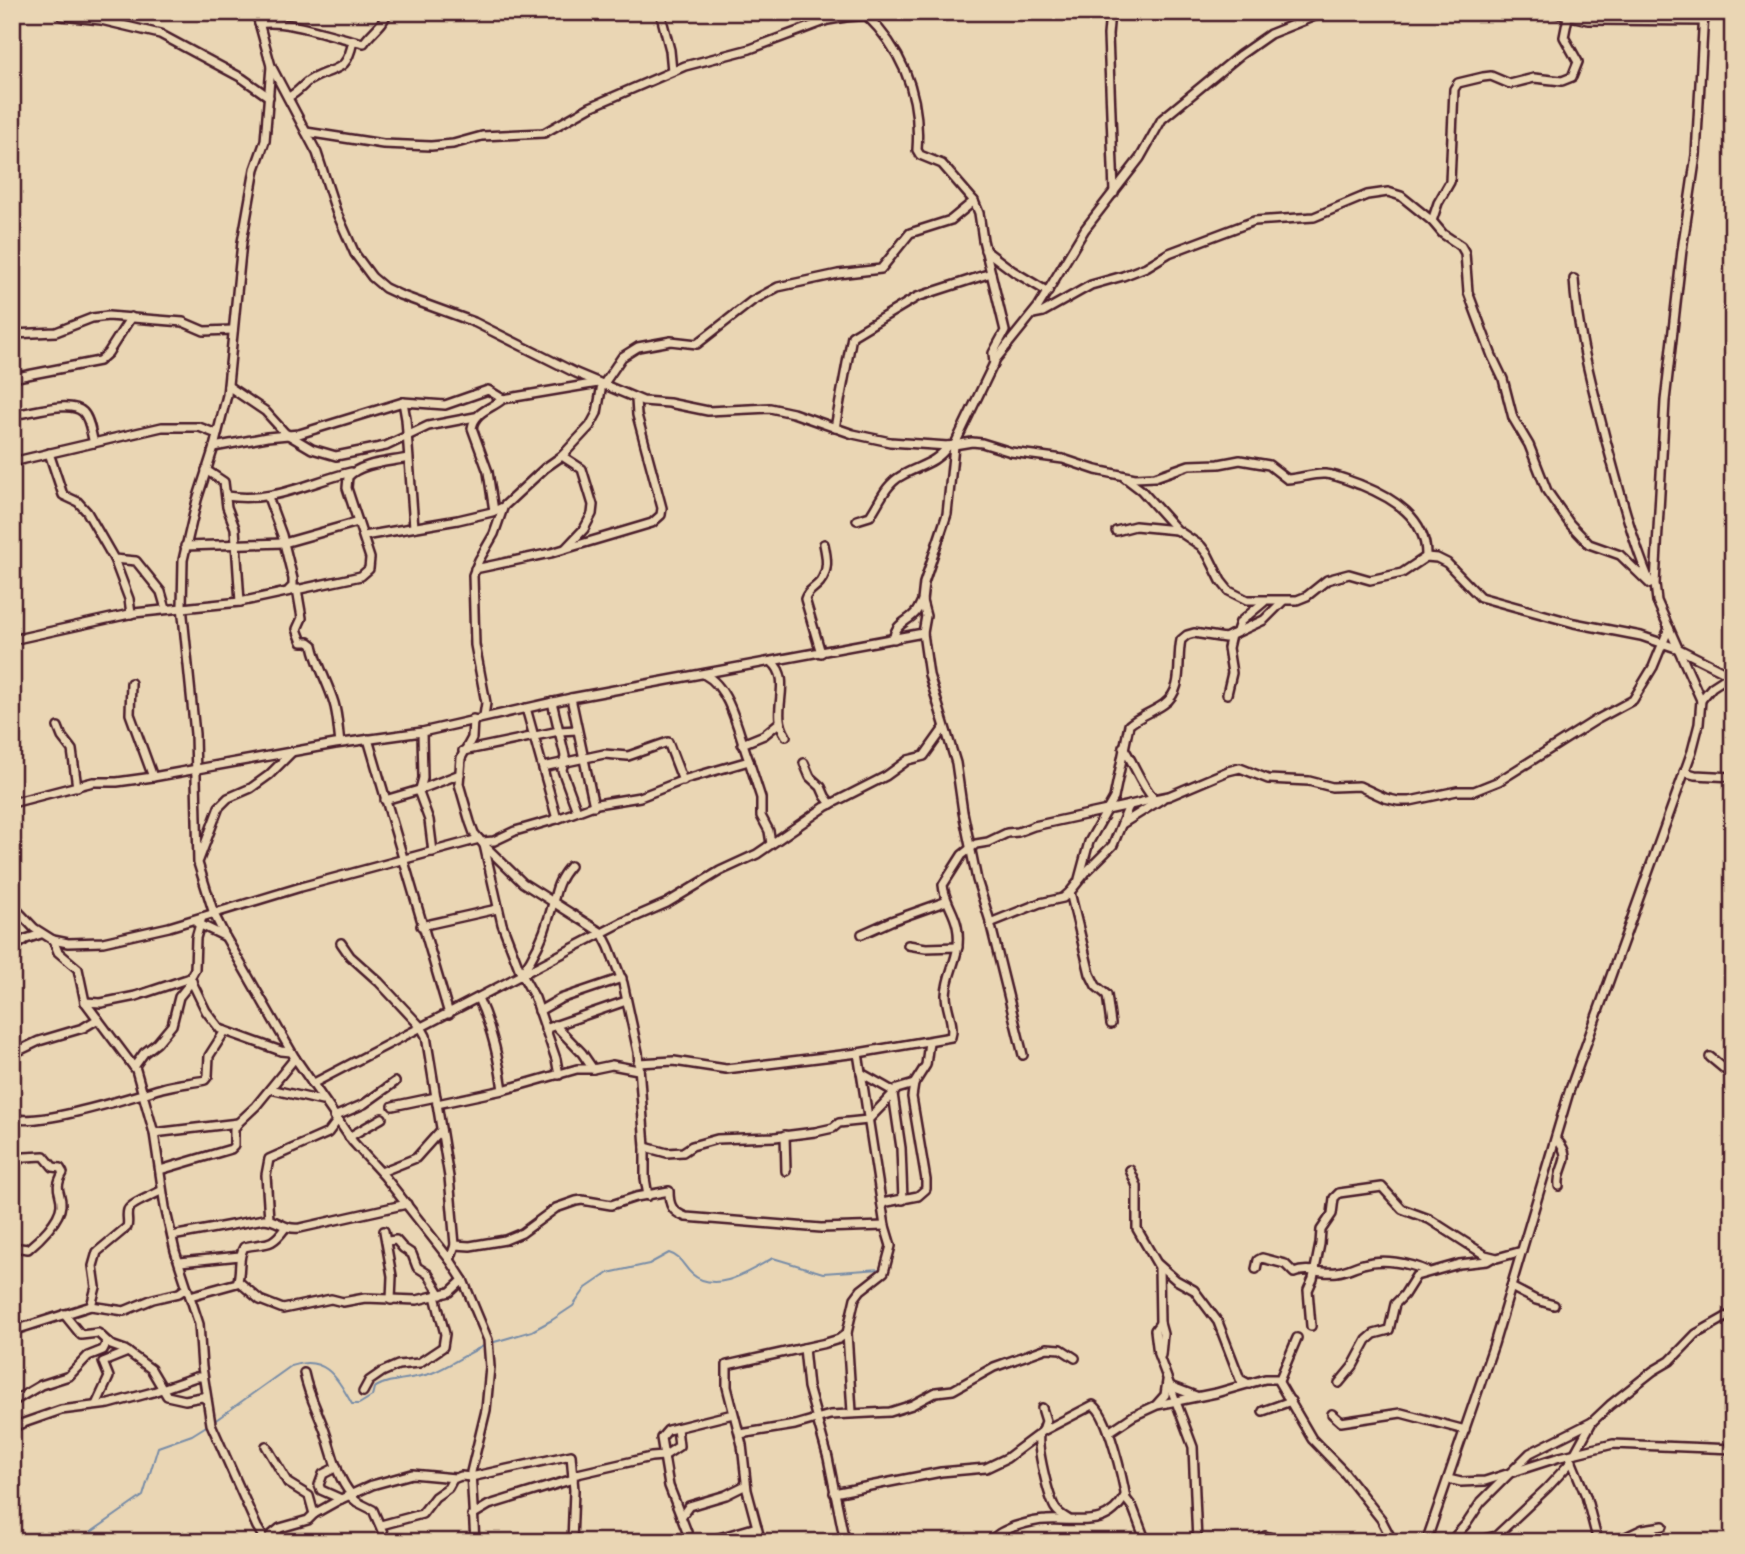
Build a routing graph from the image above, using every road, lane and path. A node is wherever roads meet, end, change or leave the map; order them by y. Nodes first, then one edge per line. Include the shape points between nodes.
1 (256, 12) edge
2 (387, 12) edge
3 (660, 12) edge
4 (906, 12) edge
5 (1110, 12) edge
6 (1325, 12) edge
7 (1551, 12) edge
8 (866, 15) junction
9 (62, 16) dead end
10 (1599, 16) edge
11 (1704, 16) edge
12 (1568, 17) junction
13 (259, 24) junction
14 (353, 41) junction
15 (271, 66) junction
16 (672, 71) junction
17 (282, 86) junction
18 (269, 93) junction
19 (288, 97) junction
20 (306, 132) junction
21 (1115, 194) junction
22 (974, 201) junction
23 (1432, 221) junction
24 (985, 250) junction
25 (991, 273) junction
26 (1574, 279) dead end
27 (1048, 292) junction
28 (1033, 314) junction
29 (131, 317) junction
30 (233, 330) junction
31 (12, 334) edge
32 (994, 365) junction
33 (12, 378) edge
34 (601, 384) junction
35 (228, 386) junction
36 (503, 399) junction
37 (636, 399) junction
38 (403, 402) junction
39 (12, 413) edge
40 (475, 417) junction
41 (835, 428) junction
42 (218, 434) junction
43 (288, 434) junction
44 (407, 437) junction
45 (94, 443) junction
46 (951, 446) junction
47 (214, 447) junction
48 (49, 453) junction
49 (562, 456) junction
50 (408, 458) junction
51 (14, 459) edge
52 (206, 470) junction
53 (353, 472) junction
54 (1124, 476) junction
55 (226, 496) junction
56 (268, 497) junction
57 (503, 507) junction
58 (494, 511) junction
59 (857, 520) dead end
60 (358, 522) junction
61 (414, 527) junction
62 (1177, 530) junction
63 (1116, 531) dead end
64 (364, 536) junction
65 (284, 542) junction
66 (236, 544) junction
67 (824, 544) dead end
68 (185, 546) junction
69 (566, 549) junction
70 (1426, 557) junction
71 (114, 559) junction
72 (475, 569) junction
73 (1650, 584) junction
74 (293, 590) junction
75 (1656, 593) junction
76 (1283, 600) junction
77 (922, 601) junction
78 (1265, 601) junction
79 (240, 602) junction
80 (182, 606) junction
81 (166, 609) junction
82 (131, 614) junction
83 (1668, 628) junction
84 (923, 633) junction
85 (1234, 633) junction
86 (894, 639) junction
87 (12, 640) edge
88 (1663, 644) junction
89 (1679, 649) junction
90 (821, 653) junction
91 (772, 662) junction
92 (704, 674) junction
93 (1731, 676) edge
94 (131, 683) dead end
95 (1227, 694) dead end
96 (571, 698) junction
97 (1701, 700) junction
98 (552, 702) junction
99 (526, 708) junction
100 (484, 716) junction
101 (473, 719) junction
102 (780, 722) junction
103 (58, 727) dead end
104 (944, 728) junction
105 (559, 730) junction
106 (577, 730) junction
107 (422, 732) junction
108 (786, 736) dead end
109 (533, 737) junction
110 (368, 739) junction
111 (340, 743) junction
112 (742, 744) junction
113 (1123, 747) junction
114 (292, 751) junction
115 (463, 751) junction
116 (583, 760) junction
117 (749, 761) junction
118 (562, 762) junction
119 (804, 762) dead end
120 (543, 767) junction
121 (195, 770) junction
122 (1685, 772) junction
123 (460, 774) junction
124 (153, 777) junction
125 (1733, 777) edge
126 (683, 781) junction
127 (77, 788) junction
128 (419, 790) junction
129 (1163, 798) junction
130 (1154, 799) junction
131 (385, 800) junction
132 (12, 803) edge
133 (831, 804) junction
134 (1130, 805) junction
135 (594, 806) junction
136 (1107, 809) junction
137 (577, 811) junction
138 (557, 819) junction
139 (1121, 825) junction
140 (482, 842) junction
141 (771, 844) junction
142 (970, 848) junction
143 (433, 852) junction
144 (405, 860) junction
145 (198, 863) junction
146 (569, 866) dead end
147 (1080, 879) junction
148 (1070, 892) junction
149 (552, 901) junction
150 (947, 901) junction
151 (12, 905) edge
152 (497, 909) junction
153 (214, 914) junction
154 (201, 920) junction
155 (990, 923) junction
156 (421, 926) junction
157 (602, 933) junction
158 (41, 934) junction
159 (862, 934) dead end
160 (225, 936) junction
161 (53, 940) junction
162 (341, 943) dead end
163 (908, 945) dead end
164 (958, 947) junction
165 (12, 949) edge
166 (522, 974) junction
167 (622, 978) junction
168 (191, 979) junction
169 (478, 998) junction
170 (626, 1001) junction
171 (85, 1002) junction
172 (540, 1011) junction
173 (449, 1014) junction
174 (98, 1019) junction
175 (1111, 1024) dead end
176 (555, 1025) junction
177 (421, 1027) junction
178 (545, 1028) junction
179 (225, 1031) junction
180 (929, 1042) junction
181 (858, 1053) junction
182 (12, 1054) edge
183 (293, 1055) junction
184 (1023, 1055) dead end
185 (1710, 1057) dead end
186 (134, 1067) junction
187 (638, 1067) junction
188 (593, 1069) junction
189 (861, 1073) junction
190 (559, 1075) junction
191 (1733, 1076) edge
192 (395, 1082) dead end
193 (312, 1084) junction
194 (914, 1084) junction
195 (270, 1089) junction
196 (503, 1090) junction
197 (893, 1094) junction
198 (144, 1095) junction
199 (322, 1101) junction
200 (436, 1101) junction
201 (393, 1106) dead end
202 (12, 1118) edge
203 (382, 1118) dead end
204 (336, 1119) junction
205 (868, 1120) junction
206 (238, 1123) junction
207 (442, 1129) junction
208 (154, 1133) junction
209 (785, 1135) junction
210 (349, 1137) junction
211 (1557, 1140) junction
212 (645, 1147) junction
213 (12, 1163) edge
214 (160, 1170) junction
215 (1130, 1170) dead end
216 (786, 1171) dead end
217 (381, 1172) junction
218 (1559, 1186) dead end
219 (163, 1190) junction
220 (648, 1196) junction
221 (903, 1200) junction
222 (882, 1203) junction
223 (407, 1204) junction
224 (269, 1219) junction
225 (885, 1226) junction
226 (285, 1228) junction
227 (384, 1231) dead end
228 (172, 1236) junction
229 (387, 1241) junction
230 (455, 1245) junction
231 (12, 1247) edge
232 (1522, 1251) junction
233 (240, 1256) junction
234 (1492, 1258) junction
235 (450, 1259) junction
236 (180, 1262) junction
237 (1157, 1263) junction
238 (1256, 1269) dead end
239 (1314, 1271) junction
240 (1428, 1272) junction
241 (463, 1280) junction
242 (238, 1281) junction
243 (1511, 1287) junction
244 (186, 1288) junction
245 (190, 1296) junction
246 (438, 1296) junction
247 (391, 1300) junction
248 (1554, 1305) dead end
249 (91, 1306) junction
250 (1733, 1313) edge
251 (64, 1314) junction
252 (1311, 1326) dead end
253 (12, 1331) edge
254 (847, 1333) junction
255 (1297, 1338) dead end
256 (107, 1342) junction
257 (804, 1348) junction
258 (128, 1352) junction
259 (1075, 1358) dead end
260 (304, 1373) dead end
261 (1168, 1376) junction
262 (203, 1377) junction
263 (1279, 1381) junction
264 (1339, 1383) dead end
265 (1249, 1384) junction
266 (1170, 1386) junction
267 (162, 1389) junction
268 (363, 1392) dead end
269 (1197, 1396) junction
270 (206, 1399) junction
271 (1291, 1401) junction
272 (12, 1402) edge
273 (1174, 1402) junction
274 (96, 1405) junction
275 (1157, 1405) junction
276 (1042, 1408) dead end
277 (1263, 1411) dead end
278 (852, 1412) junction
279 (733, 1414) junction
280 (1332, 1414) dead end
281 (817, 1419) junction
282 (1592, 1422) junction
283 (12, 1427) edge
284 (677, 1428) junction
285 (1465, 1430) junction
286 (1109, 1432) junction
287 (1041, 1433) junction
288 (740, 1434) junction
289 (266, 1446) dead end
290 (1733, 1449) edge
291 (664, 1456) junction
292 (1572, 1456) junction
293 (337, 1467) junction
294 (1512, 1472) junction
295 (471, 1477) junction
296 (573, 1477) junction
297 (455, 1478) junction
298 (1448, 1479) junction
299 (746, 1485) junction
300 (834, 1493) junction
301 (350, 1494) junction
302 (1125, 1496) junction
303 (341, 1499) junction
304 (1132, 1506) junction
305 (1118, 1509) junction
306 (314, 1514) junction
307 (472, 1515) junction
308 (681, 1517) junction
309 (1069, 1520) junction
310 (381, 1525) junction
311 (1663, 1526) dead end
312 (757, 1527) junction
313 (267, 1541) edge
314 (387, 1542) edge
315 (475, 1542) edge
316 (572, 1542) edge
317 (687, 1542) edge
318 (705, 1542) edge
319 (761, 1542) edge
320 (845, 1542) edge
321 (990, 1542) edge
322 (1146, 1542) edge
323 (1197, 1542) edge
324 (1253, 1542) edge
325 (1285, 1542) edge
326 (1393, 1542) edge
327 (1426, 1542) edge
328 (1450, 1542) edge
329 (1471, 1542) edge
330 (1598, 1542) edge
331 (1615, 1542) edge

1 - 13 street
2 - 14 street via 384,22 364,43
3 - 16 street
4 - 8 street
5 - 21 street
6 - 21 street via 1270,34 1162,119
7 - 12 street
8 - 16 street via 828,20
8 - 22 street via 891,42 907,78 916,110 917,150 942,164
9 - 18 street via 160,34
10 - 11 street
10 - 12 street
11 - 75 street via 1696,155 1665,401
12 - 23 street via 1564,37 1578,62 1572,77 1510,84 1492,76 1458,83 1454,89 1450,182
13 - 14 street
13 - 15 street
14 - 19 street via 349,60 309,80
15 - 17 street
15 - 18 street
16 - 20 street via 544,133 418,146
17 - 18 street via 276,85
17 - 19 street
18 - 30 street via 265,141 255,169 242,242
19 - 20 street
20 - 34 street via 346,235 372,277 385,288 474,322
21 - 27 street via 1085,229
22 - 24 street
22 - 34 street via 951,220 910,233 881,269 778,287 751,301 697,344 671,341 632,350
23 - 28 street via 1401,196 1388,192 1367,195 1314,217 1254,221 1091,285
23 - 73 street via 1465,253 1468,292 1503,379 1513,418 1547,491 1589,544 1620,555
24 - 25 street
24 - 27 street
25 - 32 street via 1005,331 993,353
25 - 41 street via 917,297 852,336
26 - 73 street via 1593,392 1622,502
27 - 28 street
28 - 32 street
29 - 30 street via 183,322 204,331
29 - 31 street via 99,317 56,332
29 - 33 street via 99,360
30 - 35 street
32 - 46 street
34 - 36 street
34 - 37 street
34 - 49 street via 593,421
35 - 42 street
35 - 43 street via 265,411
36 - 38 street via 488,390 445,405
36 - 40 street
37 - 41 street via 708,411 769,408
37 - 69 street via 661,515 652,523
38 - 43 street
38 - 44 street
39 - 45 street via 76,407 87,417
40 - 44 street via 428,426
40 - 58 street via 472,428 492,485
41 - 46 street via 890,442
42 - 45 street via 200,427 163,427
42 - 47 street
43 - 44 street via 336,456
43 - 47 street
44 - 50 street
45 - 48 street
46 - 54 street via 982,443
46 - 59 street via 931,462 899,477 870,516
46 - 77 street via 947,513
47 - 52 street
48 - 51 street
48 - 71 street via 63,495 87,512
49 - 57 street
49 - 69 street via 582,469 593,505 590,521
50 - 53 street
50 - 61 street
52 - 55 street via 224,482
52 - 68 street
53 - 56 street
53 - 60 street via 346,482
54 - 62 street
54 - 70 street via 1155,477 1189,465 1240,460 1269,465 1287,479 1324,474 1339,477 1375,491 1406,511 1422,533
55 - 56 street
55 - 66 street
56 - 65 street
57 - 58 street
57 - 72 street
58 - 61 street
60 - 64 street
60 - 65 street
61 - 64 street
62 - 63 street via 1135,526
62 - 78 street via 1201,546 1229,591 1247,600
64 - 74 street via 370,562 366,573
65 - 66 street
65 - 74 street
66 - 68 street
66 - 79 street
67 - 90 street via 827,568 805,599
68 - 80 street
69 - 72 street
70 - 76 street via 1402,573 1366,580 1339,576 1307,596
70 - 88 street via 1447,563 1480,597
71 - 81 street via 136,561 161,592
71 - 82 street
72 - 100 street via 475,645 486,703
73 - 75 street
74 - 79 street
74 - 111 street via 302,618 297,629 302,642 313,645 328,683
75 - 83 street
76 - 78 street
76 - 85 street via 1264,620
77 - 84 street via 926,616
77 - 86 street via 898,626
78 - 85 street
79 - 80 street
80 - 81 street
80 - 121 street
81 - 82 street
82 - 87 street
83 - 88 street
83 - 89 street
84 - 86 street
84 - 104 street
85 - 95 street via 1228,648 1232,673
85 - 113 street via 1224,638 1194,633 1181,640 1175,691 1162,706 1129,725
86 - 90 street
88 - 89 street
88 - 129 street via 1633,700 1474,792 1398,801 1359,786 1268,779 1240,768
89 - 93 street
89 - 97 street
90 - 91 street
91 - 92 street
91 - 102 street via 781,677
92 - 96 street
92 - 112 street via 718,685
93 - 97 street
94 - 124 street via 130,714
96 - 98 street
96 - 106 street
97 - 122 street
98 - 99 street
98 - 105 street
99 - 100 street
99 - 109 street
100 - 101 street
101 - 107 street
101 - 115 street via 472,738
102 - 108 street
102 - 112 street
103 - 127 street via 72,750
104 - 133 street via 924,756 908,760
104 - 142 street via 956,763
105 - 106 street
105 - 109 street
105 - 118 street via 565,756
106 - 116 street
107 - 110 street
107 - 128 street via 424,778
109 - 115 street
109 - 120 street
110 - 111 street
110 - 131 street
111 - 114 street
112 - 117 street
113 - 130 street
113 - 136 street via 1114,798
114 - 121 street
114 - 145 street via 260,782 219,807
115 - 123 street
116 - 118 street
116 - 126 street via 609,754 628,756 668,742
116 - 135 street
117 - 126 street
117 - 141 street
118 - 120 street
118 - 137 street
119 - 133 street
120 - 138 street
121 - 124 street
121 - 145 street
122 - 125 street
122 - 211 street via 1579,1062
123 - 128 street
123 - 140 street via 465,806
124 - 127 street via 93,782
126 - 135 street via 631,800
127 - 132 street
128 - 131 street
128 - 143 street
129 - 130 street
129 - 139 street
130 - 134 street
131 - 144 street
133 - 141 street
134 - 136 street
134 - 139 street
135 - 137 street
136 - 142 street via 1007,833
136 - 147 street via 1088,842
137 - 138 street
138 - 140 street
139 - 147 street via 1113,845
140 - 143 street
140 - 149 street via 523,883
140 - 152 street
141 - 157 street via 667,903
142 - 150 street via 945,878
142 - 155 street
143 - 144 street
144 - 153 street
144 - 156 street
145 - 153 street
146 - 149 street
147 - 148 street
148 - 155 street
148 - 175 street via 1090,974 1107,995
149 - 157 street
149 - 166 street via 543,937
150 - 159 street
150 - 164 street via 957,925
151 - 158 street
152 - 156 street
152 - 166 street
153 - 154 street
153 - 160 street
154 - 160 street
154 - 161 street via 103,942
154 - 168 street
155 - 184 street
156 - 173 street
157 - 166 street
157 - 167 street
158 - 161 street
158 - 165 street
160 - 183 street
161 - 171 street via 58,952 78,969
162 - 177 street
163 - 164 street
164 - 180 street via 946,994 951,1037
166 - 169 street
166 - 172 street
167 - 170 street
167 - 172 street via 560,999
168 - 171 street via 136,996
168 - 179 street via 206,1011
168 - 186 street via 169,1030
169 - 173 street
169 - 196 street
170 - 176 street
170 - 187 street
171 - 174 street
172 - 178 street
173 - 177 street
174 - 182 street
174 - 186 street
176 - 178 street
176 - 188 street
177 - 193 street
177 - 200 street
178 - 190 street
179 - 183 street
179 - 198 street via 209,1056 205,1080
180 - 181 street
180 - 194 street via 926,1065
181 - 187 street via 726,1069 674,1061
181 - 189 street
183 - 193 street
183 - 195 street
185 - 191 street
186 - 198 street
187 - 188 street
187 - 212 street
188 - 190 street
189 - 197 street
189 - 205 street
190 - 196 street
192 - 204 street
193 - 199 street
194 - 197 street via 897,1088
194 - 221 street via 912,1097 926,1184 924,1193
195 - 199 street
195 - 206 street
196 - 200 street
197 - 205 street
197 - 221 street
198 - 202 street via 45,1118
198 - 208 street
199 - 204 street
200 - 201 street
200 - 207 street
203 - 210 street
204 - 210 street
204 - 224 street via 328,1133 269,1159
205 - 209 street
205 - 222 street
206 - 208 street
206 - 214 street via 231,1149
207 - 217 street via 416,1158
207 - 230 street
208 - 214 street
209 - 212 street via 717,1139 683,1152
209 - 216 street
210 - 217 street
211 - 218 street via 1566,1159 1558,1175
211 - 232 street
212 - 220 street
213 - 231 street via 44,1156 63,1173 58,1187 61,1208 45,1234 28,1249
214 - 219 street
215 - 237 street via 1137,1186 1137,1229
217 - 223 street
219 - 228 street
219 - 249 street via 131,1206 127,1227 97,1252
220 - 225 street via 669,1191 670,1206 677,1214 698,1219 821,1228
220 - 230 street via 611,1205 576,1201 505,1240
221 - 222 street
222 - 225 street
223 - 226 street
223 - 235 street
224 - 226 street
224 - 228 street
225 - 254 street via 891,1245 884,1272 855,1298
226 - 233 street via 270,1244 244,1248
227 - 229 street
228 - 236 street
229 - 246 street via 396,1240 410,1252
229 - 247 street
230 - 235 street
232 - 234 street
232 - 243 street
233 - 236 street
233 - 242 street
234 - 239 street via 1429,1219 1402,1209 1382,1187 1335,1195 1332,1214 1321,1230
234 - 240 street
235 - 241 street
236 - 244 street
237 - 261 street via 1161,1354
237 - 265 street via 1200,1297 1218,1322 1240,1379
238 - 239 street via 1262,1258 1285,1264 1294,1273
239 - 240 street via 1340,1272 1384,1261
239 - 252 street via 1308,1290
240 - 264 street via 1416,1276 1395,1304 1389,1330 1367,1340
241 - 246 street
241 - 295 street via 488,1344 491,1367
242 - 245 street
242 - 247 street via 260,1300 283,1309 331,1299
243 - 248 street
243 - 285 street
244 - 245 street
244 - 249 street via 124,1311
245 - 262 street via 199,1324
246 - 247 street
246 - 268 street via 443,1347 419,1363 382,1372
249 - 251 street
250 - 282 street via 1696,1334 1670,1361 1637,1382
251 - 253 street
251 - 256 street via 82,1335 98,1333
254 - 257 street
254 - 278 street
255 - 263 street
256 - 258 street
256 - 272 street via 72,1374
257 - 279 street via 727,1365
257 - 281 street
258 - 267 street via 150,1369
258 - 274 street via 103,1362 109,1377
259 - 278 street via 1061,1349 1047,1348 912,1405 890,1412
260 - 293 street
261 - 266 street
261 - 275 street via 1165,1395
262 - 267 street
262 - 270 street
263 - 265 street via 1272,1378
263 - 271 street
265 - 269 street
266 - 269 street
266 - 273 street
267 - 270 street via 170,1397
267 - 274 street
269 - 273 street
270 - 313 street via 222,1453
271 - 277 street
271 - 326 street via 1312,1439 1381,1519
273 - 275 street
273 - 323 street via 1193,1447
274 - 283 street via 61,1410
275 - 286 street
276 - 287 street via 1046,1421
278 - 281 street
279 - 284 street
279 - 288 street
280 - 285 street via 1341,1422 1401,1413
281 - 288 street
281 - 300 street
282 - 292 street
282 - 294 street via 1534,1449
284 - 291 street via 679,1446
284 - 291 street via 661,1438
285 - 298 street
286 - 287 street via 1093,1405
286 - 302 street
287 - 300 street via 1007,1458 977,1471 941,1472
287 - 309 street via 1041,1462 1053,1504
288 - 299 street
289 - 306 street via 288,1483 309,1496
290 - 292 street via 1613,1444
291 - 296 street
291 - 308 street
292 - 294 street
292 - 329 street via 1547,1488 1496,1536
292 - 330 street
293 - 301 street
293 - 303 street via 323,1474 319,1485
294 - 298 street via 1472,1482
294 - 328 street
295 - 296 street via 571,1455
295 - 297 street
295 - 307 street
296 - 307 street
296 - 316 street
297 - 301 street via 409,1474
297 - 310 street via 422,1514
298 - 327 street
299 - 308 street via 689,1506
299 - 312 street
300 - 320 street
301 - 303 street
301 - 310 street via 373,1510
302 - 304 street
302 - 305 street
303 - 306 street
304 - 305 street
304 - 322 street
305 - 309 street via 1101,1518
306 - 313 street via 280,1528
307 - 315 street
308 - 317 street
309 - 321 street via 1020,1525 995,1535
310 - 314 street
311 - 331 street
312 - 318 street
312 - 319 street
324 - 325 street via 1265,1536

